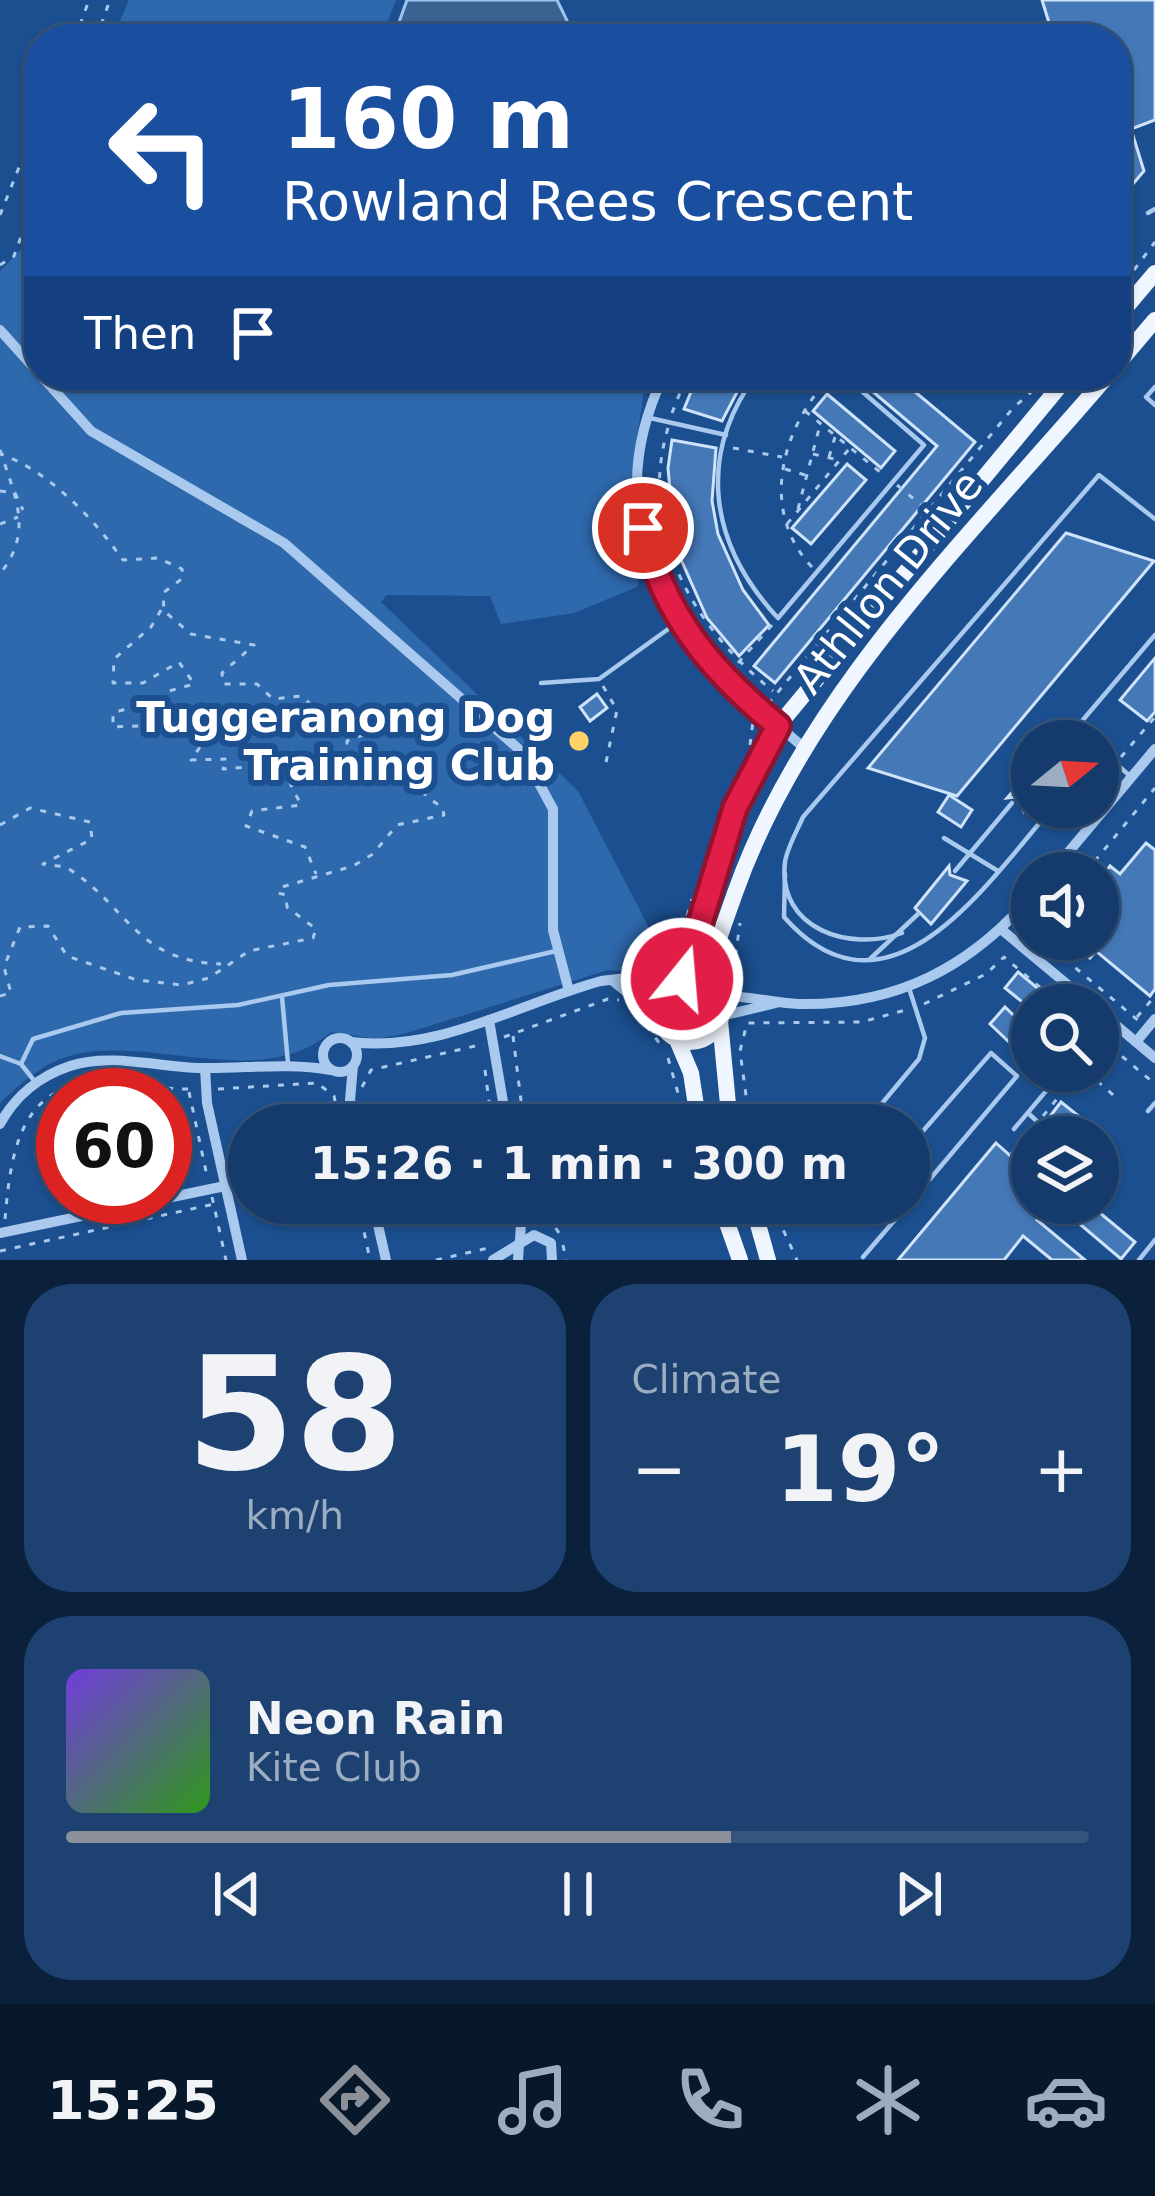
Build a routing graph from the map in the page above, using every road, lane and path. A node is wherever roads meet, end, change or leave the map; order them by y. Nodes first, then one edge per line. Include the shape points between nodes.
1 (24, 155) edge
2 (0, 215) edge
3 (24, 228) edge
4 (1155, 242) edge
5 (0, 265) edge
6 (1155, 273) edge
7 (1131, 274) edge
8 (1131, 301) edge
9 (1155, 320) edge
10 (0, 330) edge
11 (1131, 348) edge
12 (24, 357) edge
13 (1155, 387) edge
14 (54, 390) edge
15 (658, 390) edge
16 (681, 390) edge
17 (748, 390) edge
18 (821, 390) edge
19 (860, 390) edge
20 (1033, 390) edge
21 (1057, 390) edge
22 (1095, 390) edge
23 (1155, 405) edge
24 (805, 411) junction
25 (648, 418) junction
26 (669, 423) junction
27 (820, 424) junction
28 (726, 435) junction
29 (836, 436) junction
30 (722, 446) junction
31 (850, 448) junction
32 (1, 452) edge
33 (813, 454) junction
34 (784, 458) junction
35 (829, 458) junction
36 (840, 460) junction
37 (782, 469) junction
38 (807, 475) junction
39 (893, 482) junction
40 (0, 491) edge
41 (15, 493) junction
42 (797, 511) junction
43 (928, 511) junction
44 (22, 514) junction
45 (1155, 519) edge
46 (0, 524) edge
47 (787, 524) junction
48 (817, 572) junction
49 (0, 574) edge
50 (163, 607) junction
51 (778, 617) junction
52 (678, 622) junction
53 (1155, 635) edge
54 (738, 663) junction
55 (599, 679) junction
56 (789, 682) dead end
57 (541, 683) dead end
58 (776, 693) dead end
59 (1155, 717) edge
60 (1083, 720) edge
61 (778, 726) junction
62 (802, 746) junction
63 (1155, 749) edge
64 (1119, 760) edge
65 (604, 767) dead end
66 (1119, 767) edge
67 (1131, 777) junction
68 (1155, 788) edge
69 (1011, 804) edge
70 (0, 825) edge
71 (1035, 828) edge
72 (944, 838) dead end
73 (972, 851) junction
74 (1068, 852) edge
75 (1102, 852) edge
76 (785, 866) junction
77 (955, 871) dead end
78 (998, 871) junction
79 (317, 875) junction
80 (743, 910) dead end
81 (918, 914) dead end
82 (1011, 920) edge
83 (1002, 930) junction
84 (902, 933) junction
85 (680, 943) dead end
86 (556, 951) junction
87 (870, 960) junction
88 (1066, 960) edge
89 (225, 964) junction
90 (613, 982) junction
91 (645, 982) junction
92 (673, 983) junction
93 (1036, 984) edge
94 (1064, 984) edge
95 (909, 988) junction
96 (569, 991) junction
97 (716, 993) junction
98 (743, 995) junction
99 (1155, 995) edge
100 (0, 996) edge
101 (281, 997) junction
102 (640, 998) junction
103 (776, 1003) junction
104 (915, 1007) junction
105 (743, 1013) junction
106 (658, 1017) junction
107 (720, 1018) junction
108 (1136, 1018) junction
109 (489, 1020) junction
110 (1151, 1023) edge
111 (1119, 1029) edge
112 (741, 1033) junction
113 (513, 1034) dead end
114 (677, 1040) junction
115 (351, 1042) junction
116 (1136, 1042) junction
117 (482, 1045) dead end
118 (326, 1046) junction
119 (383, 1046) junction
120 (1119, 1052) edge
121 (0, 1056) edge
122 (1155, 1058) edge
123 (734, 1060) dead end
124 (291, 1063) junction
125 (21, 1064) junction
126 (354, 1066) junction
127 (65, 1068) edge
128 (189, 1068) edge
129 (192, 1068) edge
130 (205, 1069) junction
131 (331, 1070) junction
132 (36, 1083) joint
133 (1155, 1084) edge
134 (204, 1089) junction
135 (192, 1090) edge
136 (1046, 1092) edge
137 (1064, 1092) edge
138 (1109, 1092) edge
139 (350, 1100) junction
140 (1119, 1100) dead end
141 (1155, 1103) edge
142 (336, 1104) edge
143 (351, 1104) edge
144 (489, 1104) edge
145 (503, 1104) edge
146 (521, 1104) edge
147 (686, 1104) edge
148 (692, 1104) edge
149 (728, 1104) edge
150 (748, 1104) edge
151 (882, 1104) edge
152 (192, 1108) edge
153 (1148, 1111) dead end
154 (36, 1112) edge
155 (1028, 1113) junction
156 (1025, 1116) edge
157 (1031, 1116) edge
158 (1043, 1116) edge
159 (0, 1124) edge
160 (930, 1124) edge
161 (930, 1179) edge
162 (225, 1186) junction
163 (210, 1189) junction
164 (214, 1204) junction
165 (362, 1224) edge
166 (378, 1224) edge
167 (521, 1224) edge
168 (534, 1224) edge
169 (554, 1224) edge
170 (727, 1224) edge
171 (758, 1224) edge
172 (781, 1224) edge
173 (892, 1224) edge
174 (543, 1236) junction
175 (1, 1237) edge
176 (1155, 1240) edge
177 (500, 1241) dead end
178 (519, 1244) junction
179 (0, 1251) edge
180 (863, 1257) dead end
181 (226, 1260) edge
182 (242, 1260) edge
183 (370, 1260) edge
184 (386, 1260) edge
185 (436, 1260) edge
186 (493, 1260) edge
187 (518, 1260) edge
188 (552, 1260) edge
189 (566, 1260) edge
190 (740, 1260) edge
191 (768, 1260) edge
192 (797, 1260) edge
193 (1138, 1260) edge

1 - 2 path
3 - 5 path via 14,256
4 - 7 path
6 - 8 main road
9 - 11 main road
10 - 12 street
13 - 23 lane via 1146,398
14 - 86 street via 91,431 284,543 522,752 544,784 555,821
15 - 25 street
16 - 26 path
17 - 28 lane
18 - 24 path
19 - 39 lane via 924,445
20 - 43 path
21 - 61 main road, Athllon Drive
22 - 62 main road, Athllon Drive
24 - 27 path
24 - 34 path
25 - 26 lane
25 - 52 street via 643,528
26 - 28 lane
26 - 54 path via 659,479 667,541 689,601
27 - 29 path
27 - 33 path
28 - 30 lane
29 - 31 path
29 - 35 path
30 - 34 path
30 - 51 lane via 717,500 739,572
31 - 36 path
31 - 39 path
32 - 41 path
32 - 50 path via 64,494 123,560 158,558 182,568 183,578 163,593
33 - 35 path
33 - 38 path
34 - 37 path
35 - 36 path
36 - 42 path
37 - 38 path
37 - 47 path
38 - 42 path
39 - 43 path
39 - 48 lane
40 - 41 path
41 - 44 path
42 - 47 path
43 - 56 path
44 - 46 path
44 - 49 path via 22,532
45 - 76 lane via 1099,475 802,817
47 - 48 path
48 - 51 lane
50 - 79 path via 191,634 254,645 222,673 223,684 256,683 274,699 301,697 314,708 344,706 380,719 379,729 346,741 347,755 388,756 442,807 437,820 397,825 373,854
50 - 79 path via 114,658 113,683 143,683 179,662 194,684 109,721 118,729 160,725 208,707 231,713 239,727 207,737 191,760 285,773 301,805 253,811 246,826 305,847
51 - 54 path
52 - 55 lane
52 - 61 street
53 - 60 lane
54 - 58 path
55 - 57 lane
55 - 65 path via 617,710
59 - 64 path
61 - 62 street
61 - 92 main road, Athllon Drive via 726,830 691,953
62 - 97 main road, Athllon Drive via 739,881 712,960
63 - 67 street
66 - 67 lane
67 - 74 street
68 - 75 path
69 - 73 lane
70 - 89 path via 30,808 89,822 92,838 43,863 70,870 144,941 181,960
71 - 78 lane
72 - 73 lane
73 - 77 lane
73 - 78 lane
76 - 84 lane via 794,905 813,926 846,942
76 - 87 lane via 784,917 805,941 822,953
78 - 87 lane via 946,930
79 - 89 path via 278,893 318,935
80 - 98 path via 734,967
81 - 84 lane
82 - 83 street
83 - 94 street
83 - 95 street
84 - 87 lane
85 - 91 path
86 - 96 street
86 - 101 lane via 452,975
88 - 108 path
89 - 100 path via 196,984 153,983 68,956 48,926 20,926 4,967 11,993
90 - 91 street
90 - 96 street
90 - 102 street
91 - 92 street
92 - 97 main road via 696,979
92 - 106 main road
93 - 104 path via 1004,957 947,997
95 - 103 street via 857,1000
95 - 104 lane
96 - 109 street
97 - 98 street
97 - 107 main road
98 - 103 street
99 - 108 path
101 - 124 lane
101 - 125 lane via 122,1013 33,1039
102 - 106 street
102 - 147 path via 638,1016 664,1048
103 - 105 street
104 - 112 path via 862,1022 747,1023
104 - 151 lane via 925,1038 920,1059
105 - 107 street
105 - 112 path
106 - 114 main road
107 - 114 main road via 701,1041
107 - 149 main road
108 - 110 path
109 - 119 street
109 - 145 street
110 - 116 street
111 - 116 street
112 - 123 path
112 - 150 path
113 - 146 path
114 - 148 main road via 692,1073
115 - 118 street
115 - 119 street
115 - 126 street
116 - 122 street
117 - 144 path
118 - 124 street
118 - 131 street
119 - 126 street
120 - 133 path
121 - 125 lane
124 - 130 street
124 - 131 street
125 - 132 lane
126 - 131 street
126 - 139 street
127 - 128 street
129 - 130 street
130 - 134 street
131 - 139 street
132 - 159 street
134 - 135 path
134 - 142 path via 317,1083
134 - 162 street
136 - 155 lane
137 - 158 path
138 - 140 path
139 - 143 street
141 - 153 lane
152 - 163 path
154 - 175 path via 12,1148
155 - 156 lane
155 - 157 lane
160 - 161 lane via 991,1053 1017,1076
162 - 163 street
162 - 182 street
163 - 164 path
163 - 175 street
164 - 179 path
164 - 181 path
165 - 183 path
166 - 184 street
167 - 178 street
168 - 174 street
169 - 189 path
170 - 190 main road
171 - 191 main road
172 - 192 path
173 - 180 lane
174 - 178 street
174 - 188 street
176 - 193 lane
177 - 185 path
178 - 186 street
178 - 187 street

